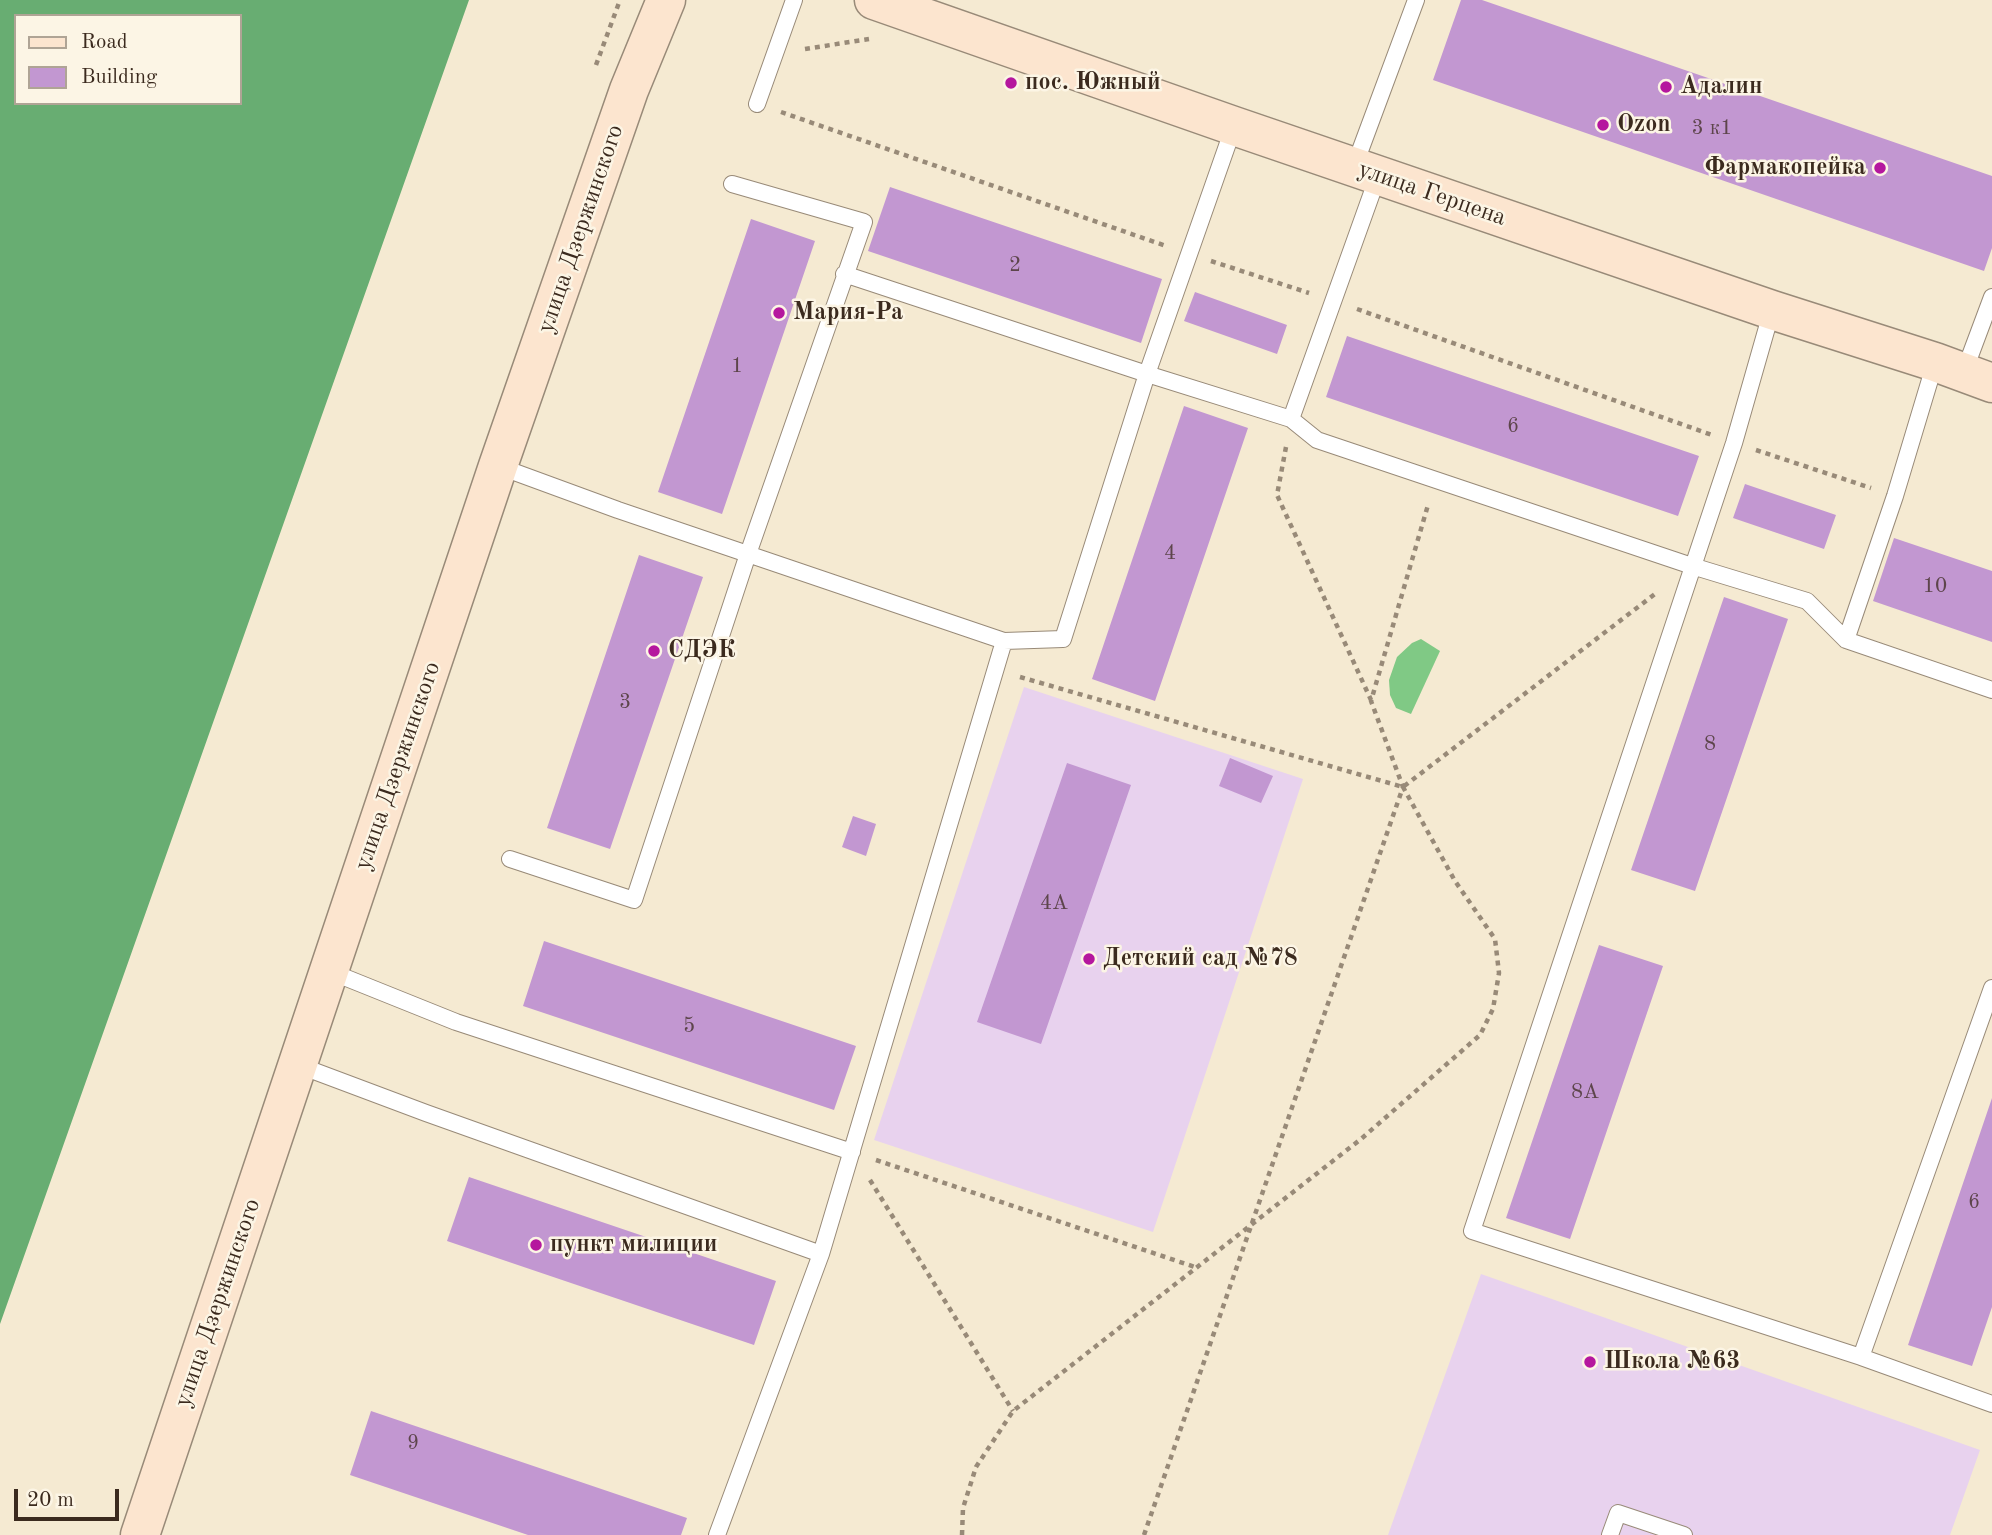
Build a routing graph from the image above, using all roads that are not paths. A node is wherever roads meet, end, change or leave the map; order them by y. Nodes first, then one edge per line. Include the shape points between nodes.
1 (666, 0) edge
2 (794, 0) edge
3 (874, 0) edge
4 (1416, 0) edge
5 (757, 104) dead end
6 (1234, 126) junction
7 (1366, 171) junction
8 (732, 184) dead end
9 (844, 274) junction
10 (1992, 297) edge
11 (1772, 310) junction
12 (1964, 372) edge
13 (1147, 374) junction
14 (1292, 419) junction
15 (498, 466) junction
16 (748, 554) junction
17 (1692, 566) junction
18 (1846, 640) junction
19 (1003, 641) junction
20 (1992, 690) edge
21 (510, 859) dead end
22 (329, 971) junction
23 (1992, 988) edge
24 (298, 1065) junction
25 (852, 1152) junction
26 (821, 1254) junction
27 (1861, 1356) junction
28 (1992, 1404) edge
29 (140, 1535) edge
30 (716, 1535) edge
31 (1610, 1535) edge
32 (1684, 1535) edge

1 - 15 main road, улица Дзержинского via 629,90
2 - 5 lane
3 - 6 main road, улица Герцена
4 - 7 lane
6 - 7 main road, улица Герцена
6 - 13 lane
7 - 11 main road, улица Герцена
7 - 14 lane
8 - 9 lane via 863,222
9 - 13 lane
9 - 16 lane
10 - 12 lane
11 - 12 main road, улица Герцена
11 - 17 lane
12 - 18 lane via 1895,496
13 - 14 lane
13 - 19 lane via 1063,639
14 - 17 lane via 1317,440
15 - 16 lane
15 - 22 main road, улица Дзержинского
16 - 19 lane
16 - 21 lane via 634,900
17 - 18 lane via 1807,601
17 - 27 lane via 1472,1231
18 - 20 lane
19 - 25 lane
22 - 24 main road, улица Дзержинского
22 - 25 lane via 456,1022
23 - 27 lane
24 - 26 lane
24 - 29 main road, улица Дзержинского
25 - 26 lane
26 - 30 lane
27 - 28 lane
31 - 32 lane via 1618,1513

